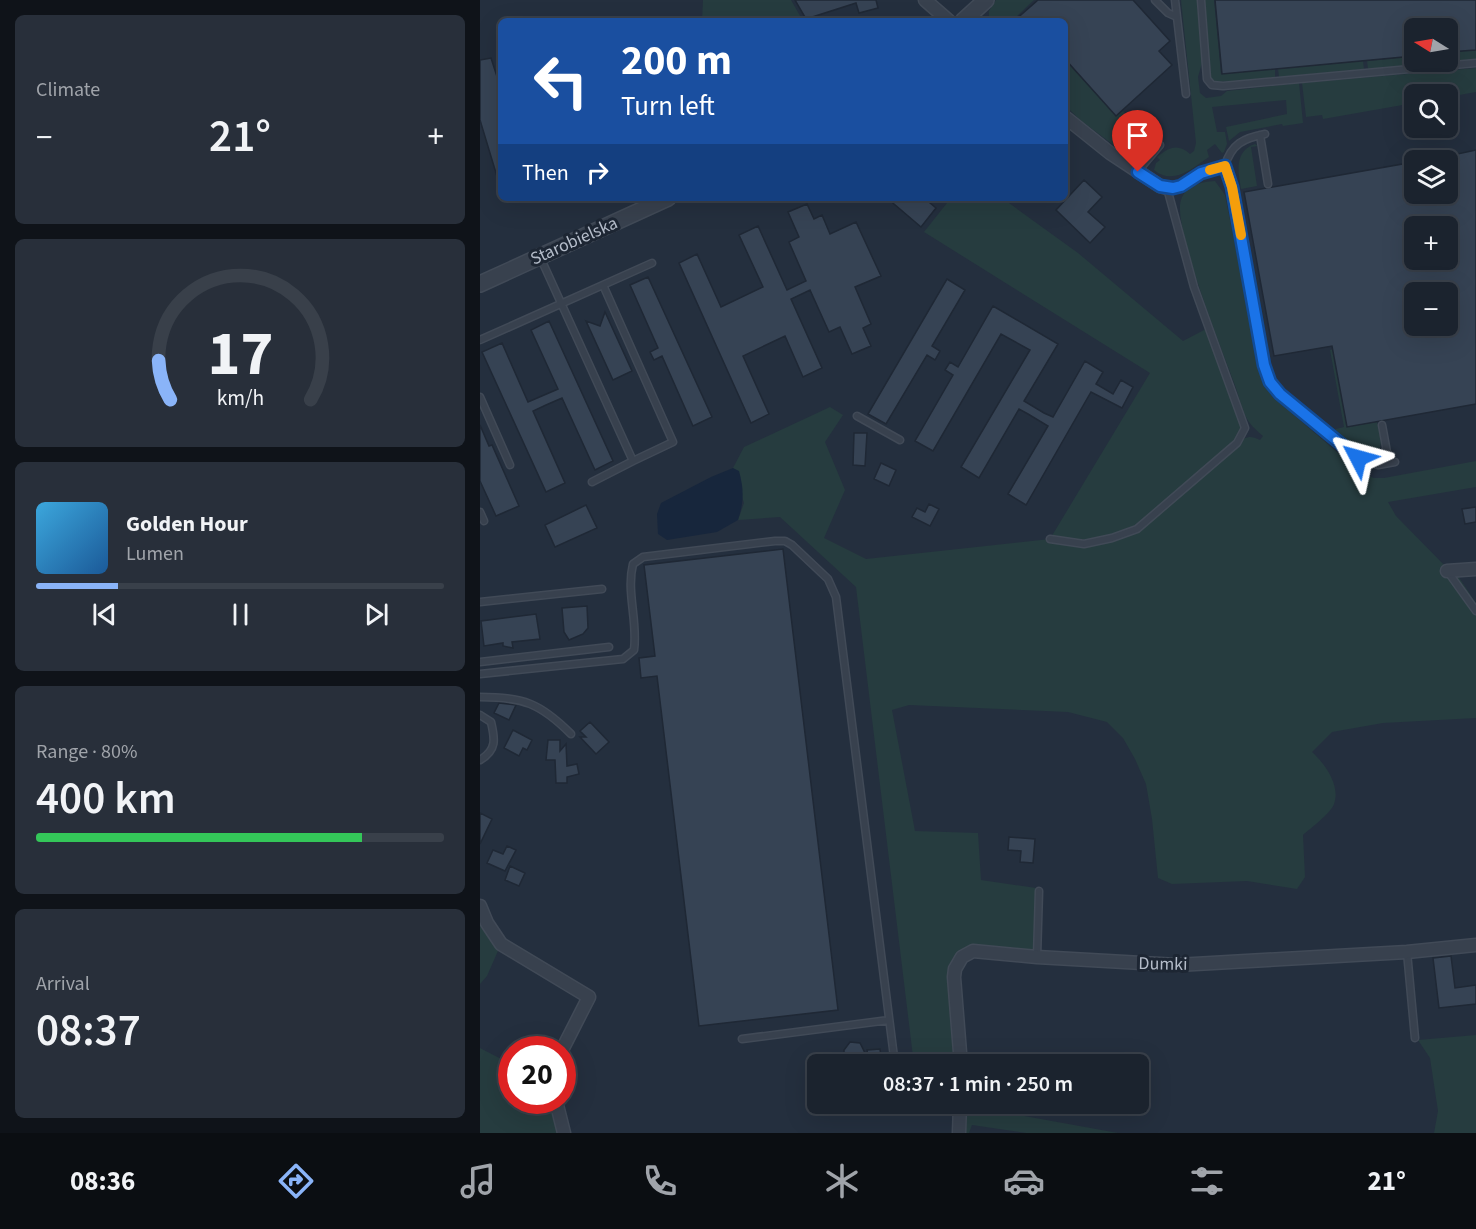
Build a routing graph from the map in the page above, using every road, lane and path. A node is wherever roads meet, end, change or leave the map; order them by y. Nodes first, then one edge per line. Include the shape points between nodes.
1 (925, 0) edge
2 (986, 0) edge
3 (1155, 0) edge
4 (1175, 0) edge
5 (1201, 0) edge
6 (1177, 17) junction
7 (946, 18) edge
8 (969, 18) edge
9 (1476, 63) edge
10 (1186, 94) dead end
11 (1068, 119) edge
12 (1160, 146) dead end
13 (1225, 166) junction
14 (1138, 172) junction
15 (1268, 184) dead end
16 (1167, 188) junction
17 (661, 201) edge
18 (540, 257) junction
19 (652, 263) dead end
20 (480, 284) edge
21 (603, 285) junction
22 (562, 304) junction
23 (480, 340) edge
24 (480, 397) edge
25 (857, 416) dead end
26 (1382, 425) dead end
27 (900, 440) dead end
28 (633, 461) junction
29 (510, 465) dead end
30 (592, 482) dead end
31 (480, 512) edge
32 (484, 521) dead end
33 (1050, 539) dead end
34 (1476, 569) edge
35 (1447, 571) joint
36 (602, 589) dead end
37 (480, 602) edge
38 (1476, 610) edge
39 (609, 647) dead end
40 (480, 662) edge
41 (480, 674) edge
42 (480, 697) edge
43 (480, 715) edge
44 (571, 734) dead end
45 (480, 760) edge
46 (1039, 891) dead end
47 (480, 906) edge
48 (1476, 945) edge
49 (1407, 951) junction
50 (1037, 957) junction
51 (889, 1020) junction
52 (569, 1036) edge
53 (1415, 1038) dead end
54 (742, 1039) dead end
55 (894, 1054) edge
56 (960, 1054) edge
57 (559, 1114) edge
58 (960, 1114) edge
59 (564, 1133) edge
60 (959, 1133) edge

1 - 7 street
2 - 8 street
3 - 6 lane
4 - 6 lane
5 - 9 lane via 1207,79 1212,85
6 - 10 lane
11 - 14 street
12 - 14 lane
13 - 15 lane via 1238,143 1262,135
13 - 16 lane via 1201,173 1181,186
13 - 26 lane via 1270,382 1358,458 1378,465 1392,462
14 - 16 street
16 - 33 lane via 1194,286 1245,428 1237,443 1137,530 1084,544
17 - 18 street, Starobielska
18 - 20 street, Starobielska
18 - 22 lane
19 - 21 lane
21 - 22 lane
21 - 28 lane via 673,442
22 - 23 lane
22 - 28 lane
24 - 29 lane
25 - 27 lane
28 - 30 lane
31 - 32 lane
34 - 35 street
35 - 38 lane
36 - 37 lane
39 - 40 lane
41 - 51 lane via 623,659 634,650 636,635 630,576 633,564 643,557 775,540 792,545 828,579 836,597
42 - 44 lane via 526,701 553,716
43 - 45 lane via 491,722 495,739 489,754
46 - 50 lane
47 - 52 street via 501,944 589,997
48 - 49 street, Dumki
49 - 50 street, Dumki via 1177,965
49 - 53 lane
50 - 56 street, Dumki via 981,950 962,957 954,977
51 - 54 lane
51 - 55 lane
57 - 59 street
58 - 60 street

